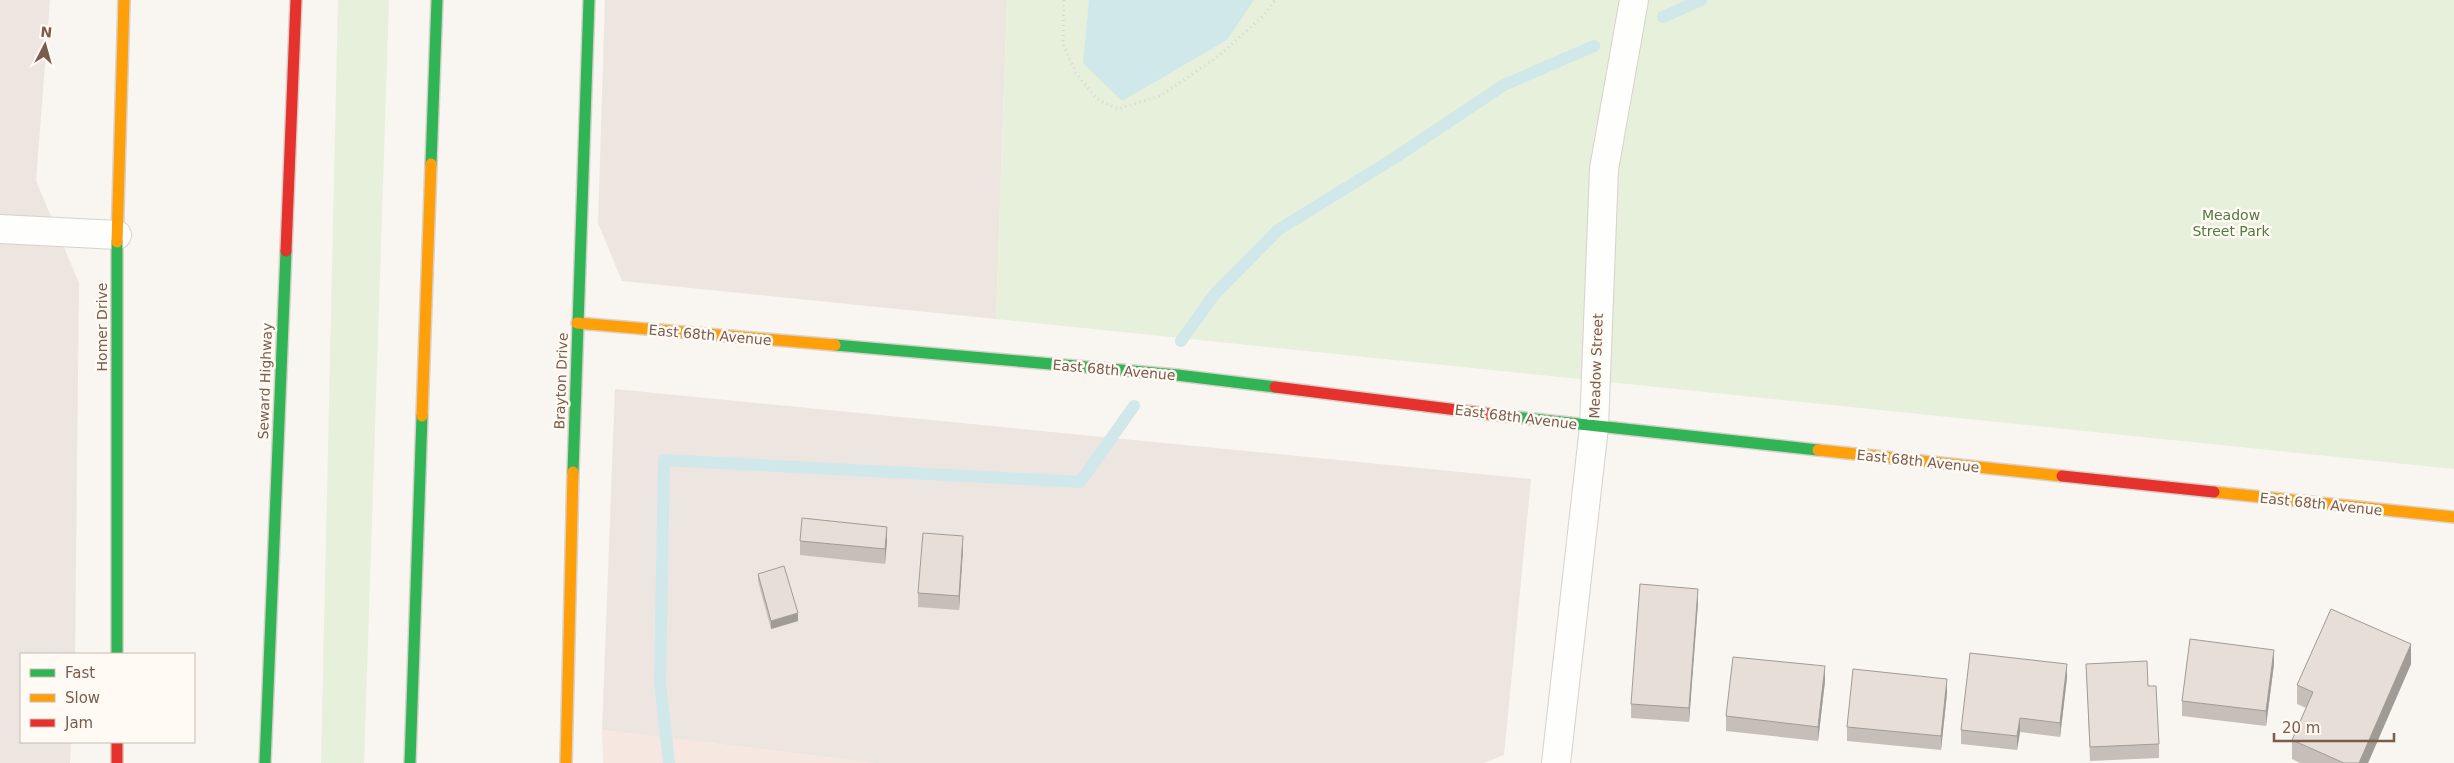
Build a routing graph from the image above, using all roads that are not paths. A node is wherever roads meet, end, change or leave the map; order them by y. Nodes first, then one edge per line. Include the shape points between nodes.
1 (124, 0) edge
2 (296, 0) edge
3 (437, 0) edge
4 (589, 0) edge
5 (1634, 0) edge
6 (0, 229) edge
7 (117, 235) junction
8 (577, 323) junction
9 (1594, 427) junction
10 (2454, 518) edge
11 (117, 653) edge
12 (117, 743) edge
13 (117, 763) edge
14 (265, 763) edge
15 (410, 763) edge
16 (566, 763) edge
17 (1556, 763) edge

1 - 7 main road, Homer Drive
2 - 14 main road, Seward Highway
3 - 15 main road
4 - 8 main road, Brayton Drive
5 - 9 street, Meadow Street via 1604,169
6 - 7 street
7 - 11 main road, Homer Drive
8 - 9 main road, East 68th Avenue via 1177,375
8 - 16 main road, Brayton Drive
9 - 10 main road, East 68th Avenue
9 - 17 street, Meadow Street
12 - 13 main road

